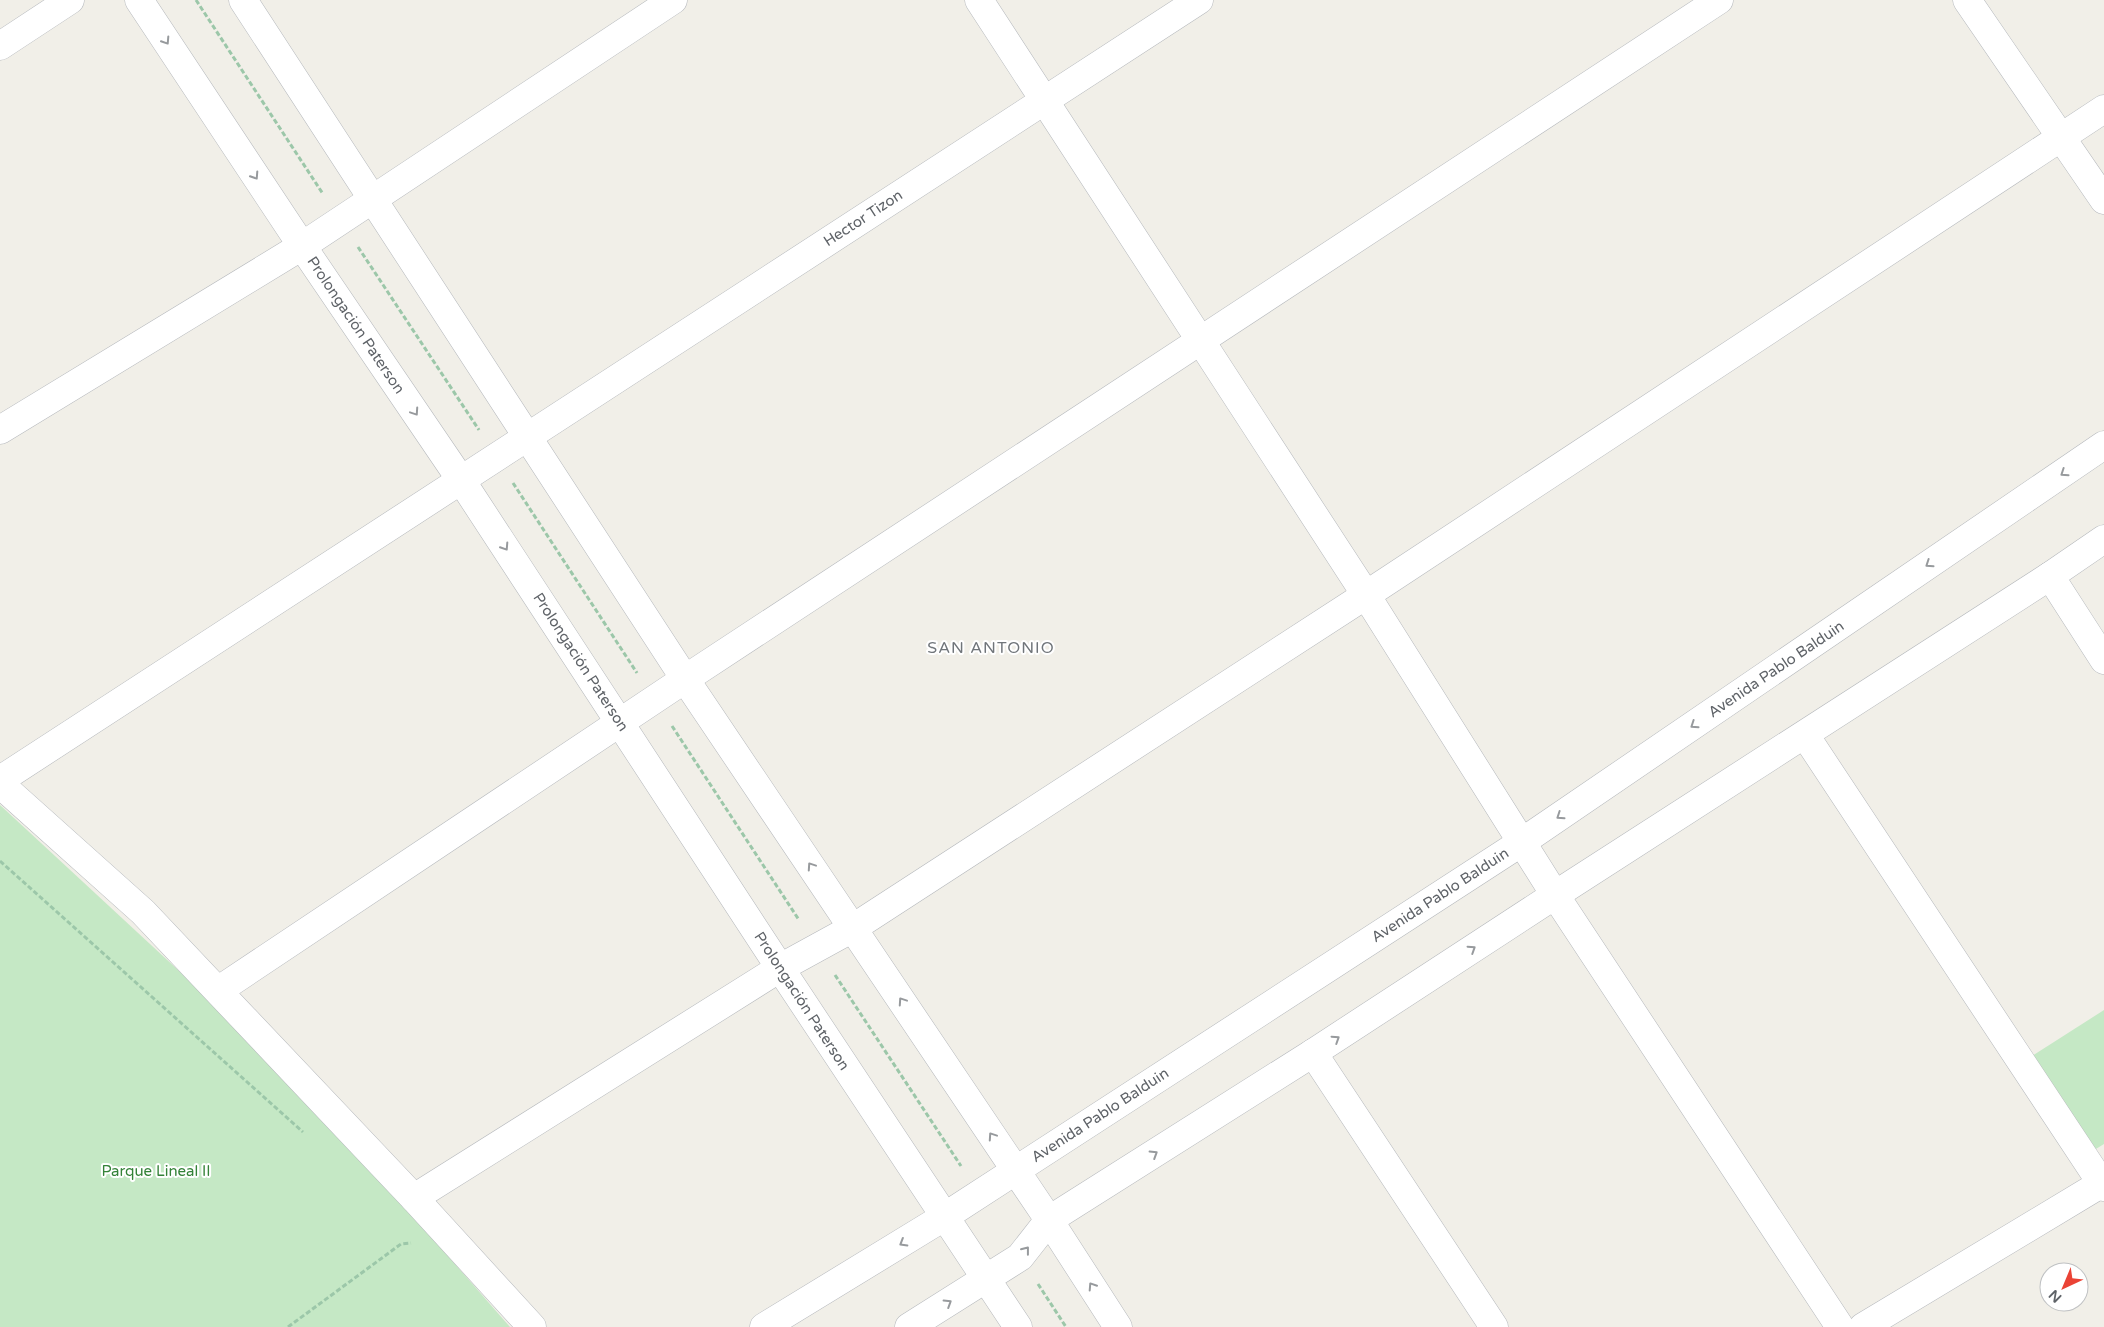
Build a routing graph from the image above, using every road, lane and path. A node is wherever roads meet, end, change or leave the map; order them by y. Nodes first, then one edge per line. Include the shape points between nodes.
1 (70, 0) edge
2 (139, 0) edge
3 (196, 0) edge
4 (243, 0) edge
5 (673, 0) edge
6 (979, 0) edge
7 (1199, 0) edge
8 (1719, 0) edge
9 (1967, 0) edge
10 (0, 46) edge
11 (1044, 100) junction
12 (2104, 109) edge
13 (2060, 139) junction
14 (372, 200) junction
15 (2104, 200) edge
16 (341, 221) junction
17 (302, 246) junction
18 (1200, 340) junction
19 (0, 430) edge
20 (527, 436) junction
21 (2104, 446) edge
22 (496, 457) junction
23 (461, 480) junction
24 (2104, 539) edge
25 (2050, 576) junction
26 (1366, 595) junction
27 (2104, 660) edge
28 (685, 679) junction
29 (654, 699) junction
30 (620, 722) junction
31 (1805, 735) junction
32 (0, 782) edge
33 (1522, 842) junction
34 (0, 861) edge
35 (1555, 895) junction
36 (853, 928) junction
37 (817, 948) junction
38 (780, 968) junction
39 (219, 990) junction
40 (1313, 1054) junction
41 (304, 1133) dead end
42 (1015, 1170) junction
43 (2103, 1184) edge
44 (979, 1194) junction
45 (414, 1198) junction
46 (944, 1217) junction
47 (1049, 1220) junction
48 (415, 1243) dead end
49 (1020, 1257) junction
50 (986, 1278) junction
51 (288, 1327) edge
52 (532, 1327) edge
53 (764, 1327) edge
54 (909, 1327) edge
55 (1018, 1327) edge
56 (1066, 1327) edge
57 (1118, 1327) edge
58 (1494, 1327) edge
59 (1840, 1327) edge
60 (1863, 1327) edge

1 - 10 street
2 -> 17 street, Prolongación Paterson
3 - 16 path
4 - 14 street
5 - 14 street
6 - 11 street
7 - 11 street, Hector Tizon
8 - 18 street
9 - 13 street
11 - 18 street
11 - 20 street, Hector Tizon
12 - 13 street
13 - 15 street
13 - 26 street
14 - 16 street
14 - 20 street
16 - 17 street
16 - 22 path
17 - 19 street
17 -> 23 street, Prolongación Paterson
18 - 26 street
18 - 28 street
20 - 22 street, Hector Tizon
20 - 28 street
21 -> 33 street, Avenida Pablo Balduin
22 - 23 street, Hector Tizon
22 - 29 path
23 -> 30 street, Prolongación Paterson
23 - 32 street, Hector Tizon
24 - 25 street
25 - 27 street
25 - 31 street
26 - 33 street
26 - 36 street
28 - 29 street
36 -> 28 street
29 - 30 street
29 - 37 path
30 - 38 street, Prolongación Paterson
30 - 39 street
31 - 35 street
31 - 43 street
32 - 39 street via 143,912
33 - 35 street
33 - 42 street, Avenida Pablo Balduin
34 - 41 path
40 -> 35 street
35 - 59 street
36 - 37 street
42 -> 36 street
37 - 38 street
37 - 44 path
38 - 45 street
38 - 46 street, Prolongación Paterson
39 - 45 street
47 -> 40 street
40 - 58 street
42 - 44 street, Avenida Pablo Balduin
42 - 47 street
43 - 60 street
44 - 46 street, Avenida Pablo Balduin
45 - 52 street
46 - 50 street, Prolongación Paterson
46 -> 53 street, Avenida Pablo Balduin
49 -> 47 street
57 -> 47 street
48 - 51 path via 401,1244
49 - 50 street
49 - 56 path
54 -> 50 street
50 - 55 street, Prolongación Paterson

